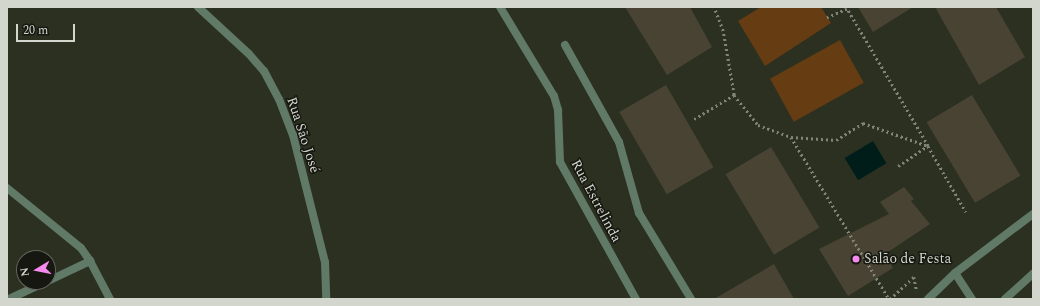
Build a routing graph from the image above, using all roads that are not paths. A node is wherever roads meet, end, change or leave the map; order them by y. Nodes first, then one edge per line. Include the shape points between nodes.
1 (198, 7) edge
2 (500, 7) edge
3 (566, 45) dead end
4 (7, 188) edge
5 (1033, 214) edge
6 (90, 261) junction
7 (955, 273) junction
8 (1033, 274) edge
9 (56, 277) edge
10 (28, 290) edge
11 (634, 298) edge
12 (9, 299) edge
13 (110, 299) edge
14 (326, 299) edge
15 (691, 299) edge
16 (928, 299) edge
17 (972, 299) edge
18 (1005, 299) edge

1 - 14 street, Rua São José via 264,71 279,99 293,135 325,262
2 - 11 street, Rua Estrelinda via 554,96 558,110 560,162
3 - 15 street via 619,142 639,213
4 - 6 street via 81,248
5 - 7 street
6 - 9 street
6 - 13 street
7 - 16 street
7 - 17 street
8 - 18 street
10 - 12 street

